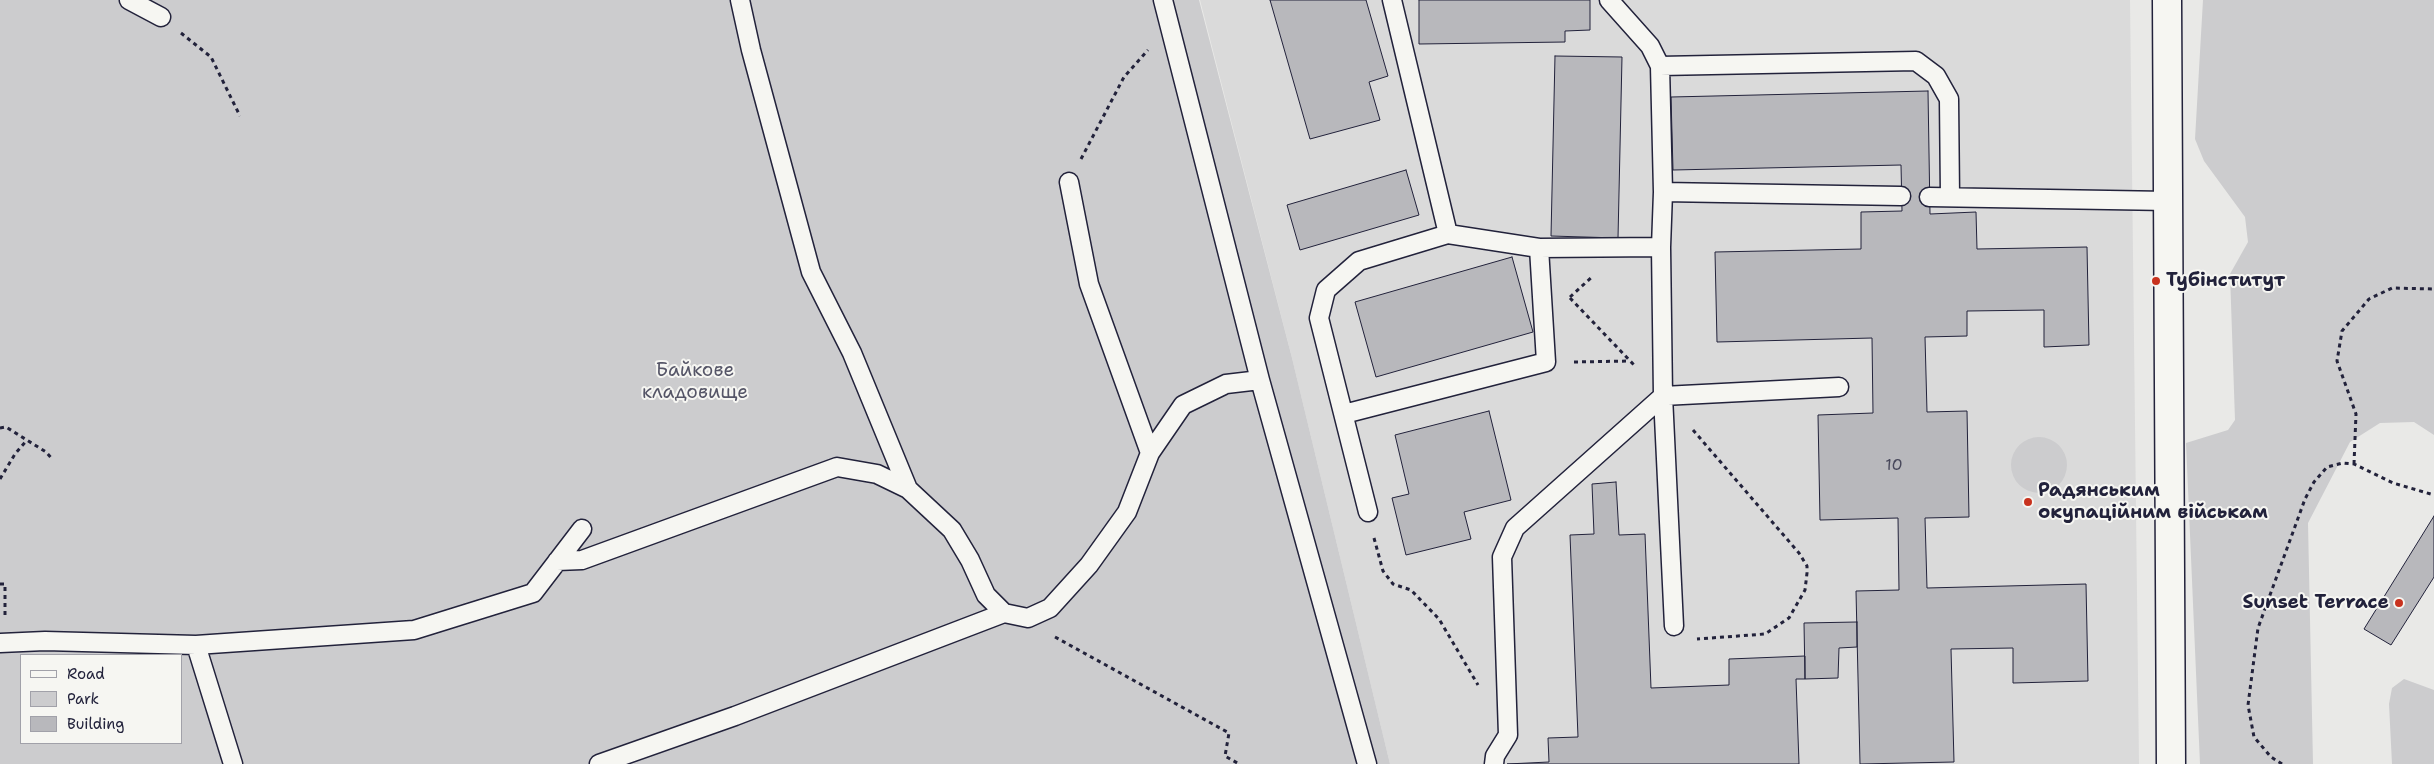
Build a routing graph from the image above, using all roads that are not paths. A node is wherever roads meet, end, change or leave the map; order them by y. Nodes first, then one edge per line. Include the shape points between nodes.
1 (129, 0) edge
2 (740, 0) edge
3 (1163, 0) edge
4 (1392, 0) edge
5 (1609, 0) edge
6 (2167, 0) edge
7 (161, 17) road end
8 (1660, 66) junction
9 (1069, 182) road end
10 (1663, 192) junction
11 (1902, 196) dead end
12 (1929, 197) dead end
13 (1950, 197) junction
14 (2168, 201) junction
15 (1448, 234) junction
16 (1661, 247) junction
17 (1540, 257) junction
18 (1260, 380) junction
19 (1840, 386) dead end
20 (1663, 396) junction
21 (1344, 414) junction
22 (1150, 453) junction
23 (908, 489) junction
24 (1368, 512) road end
25 (582, 529) dead end
26 (557, 561) junction
27 (1004, 613) junction
28 (1674, 626) road end
29 (3, 643) edge
30 (196, 645) junction
31 (233, 764) edge
32 (599, 764) edge
33 (1367, 764) edge
34 (1494, 764) edge
35 (2171, 764) edge

1 - 7 lane
2 - 23 lane via 812,272 852,353
3 - 18 lane
4 - 15 lane
5 - 8 lane via 1650,46
6 - 14 street
8 - 10 lane
8 - 13 lane via 1916,61 1936,76 1949,99
9 - 22 lane via 1089,284
10 - 11 lane
10 - 16 lane
12 - 13 lane
13 - 14 lane
14 - 35 street
15 - 17 lane
15 - 21 lane via 1359,261 1326,290 1319,318
16 - 17 lane via 1625,247
16 - 20 lane
17 - 21 lane via 1546,362
18 - 22 lane via 1226,384 1183,405
18 - 33 lane
19 - 20 lane
20 - 28 lane
20 - 34 lane via 1516,528 1502,557 1508,735 1495,756
21 - 24 lane
22 - 27 lane via 1127,512 1089,566 1050,608 1028,618
23 - 26 lane via 877,474 837,468 582,560
23 - 27 lane via 952,530 986,595
25 - 26 lane
26 - 30 lane via 533,593 414,630
27 - 32 lane via 736,716
29 - 30 lane
30 - 31 lane

